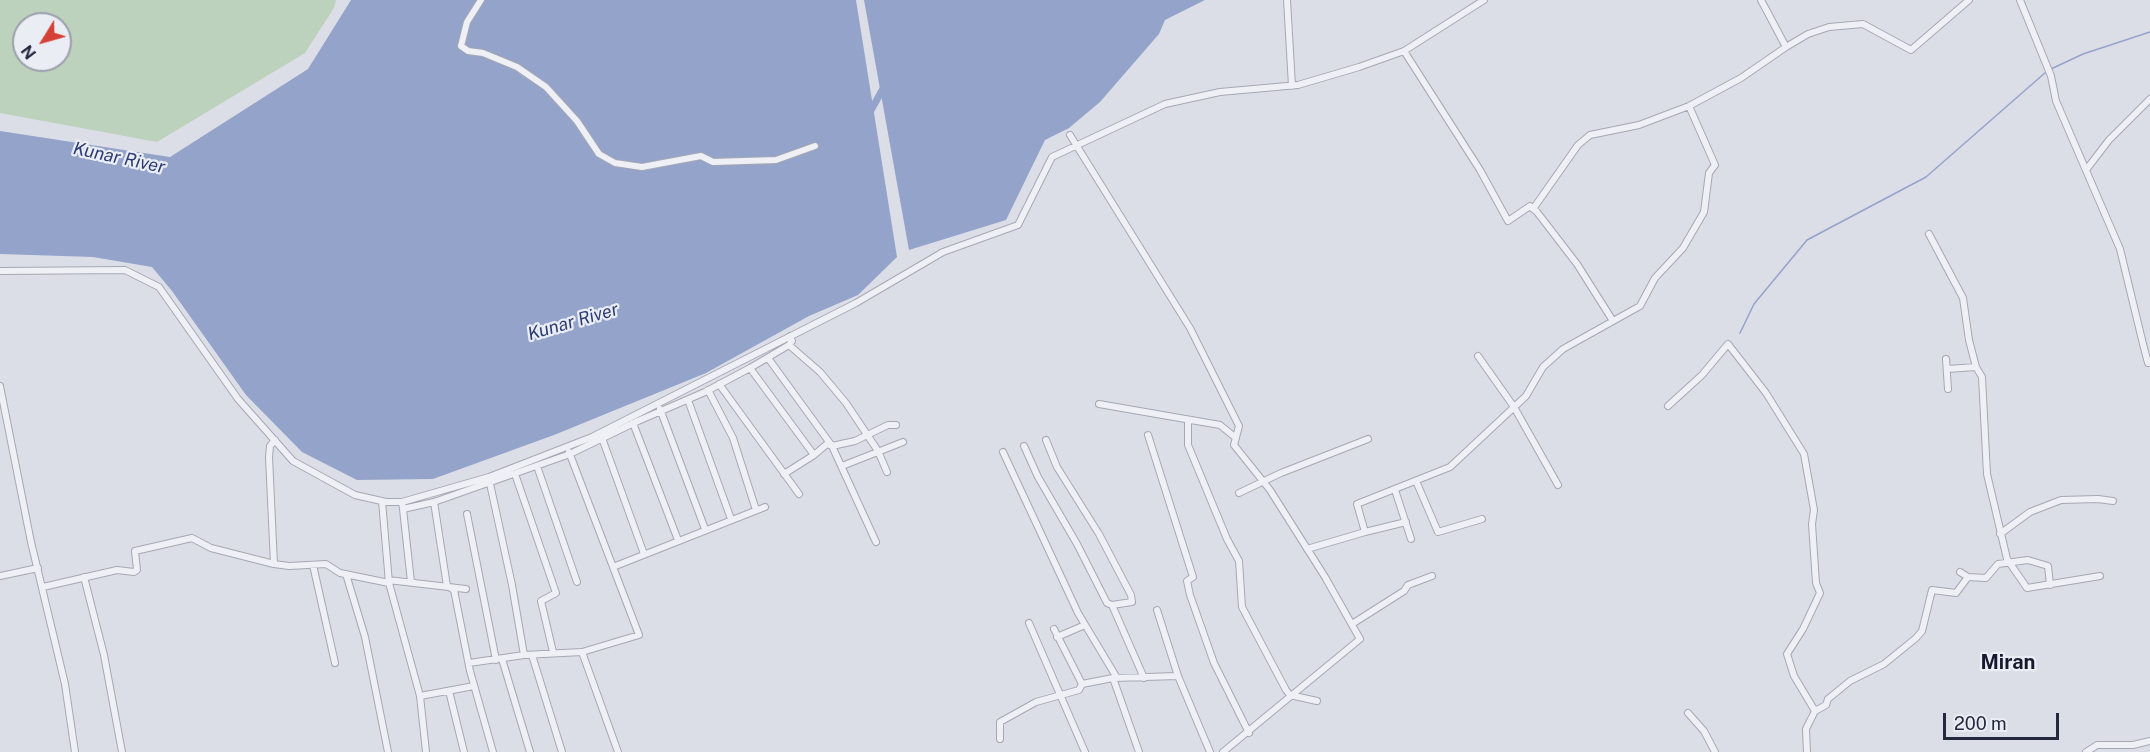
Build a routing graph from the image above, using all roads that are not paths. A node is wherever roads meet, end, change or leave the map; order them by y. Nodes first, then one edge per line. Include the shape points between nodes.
1 (482, 0) edge
2 (1287, 0) edge
3 (1484, 0) edge
4 (1761, 0) edge
5 (1969, 0) edge
6 (2020, 0) edge
7 (1786, 47) junction
8 (1404, 51) junction
9 (1292, 86) junction
10 (2150, 99) edge
11 (1689, 106) junction
12 (1070, 135) dead end
13 (815, 146) dead end
14 (1076, 146) junction
15 (2086, 170) junction
16 (1533, 209) junction
17 (1929, 234) dead end
18 (0, 271) edge
19 (1613, 321) junction
20 (790, 336) junction
21 (789, 345) junction
22 (1478, 356) dead end
23 (768, 358) junction
24 (1946, 359) dead end
25 (2150, 361) edge
26 (1976, 367) junction
27 (750, 368) junction
28 (1947, 369) junction
29 (720, 384) junction
30 (0, 386) edge
31 (1948, 389) dead end
32 (708, 390) junction
33 (688, 400) junction
34 (658, 403) junction
35 (1099, 404) dead end
36 (1668, 406) dead end
37 (1514, 407) junction
38 (661, 412) junction
39 (1188, 420) junction
40 (633, 423) junction
41 (896, 425) dead end
42 (1148, 435) dead end
43 (867, 437) junction
44 (602, 438) junction
45 (1236, 438) junction
46 (1368, 439) dead end
47 (275, 440) junction
48 (1046, 440) dead end
49 (903, 442) dead end
50 (567, 446) junction
51 (832, 446) junction
52 (1024, 446) dead end
53 (878, 451) junction
54 (1003, 452) dead end
55 (570, 454) junction
56 (814, 455) junction
57 (537, 466) junction
58 (842, 466) junction
59 (887, 472) dead end
60 (515, 474) junction
61 (784, 474) junction
62 (489, 479) junction
63 (1263, 481) junction
64 (1416, 481) junction
65 (1558, 485) dead end
66 (1395, 490) junction
67 (1239, 493) dead end
68 (799, 494) dead end
69 (382, 501) junction
70 (2113, 501) dead end
71 (434, 502) junction
72 (402, 506) junction
73 (765, 507) dead end
74 (756, 510) junction
75 (467, 514) dead end
76 (731, 519) junction
77 (1482, 519) dead end
78 (1406, 522) junction
79 (705, 529) junction
80 (1365, 532) junction
81 (2000, 534) junction
82 (1412, 539) dead end
83 (678, 540) junction
84 (876, 542) dead end
85 (1307, 549) junction
86 (644, 554) junction
87 (2010, 563) junction
88 (274, 564) junction
89 (313, 565) junction
90 (38, 567) junction
91 (613, 567) junction
92 (1960, 572) dead end
93 (346, 574) junction
94 (0, 576) edge
95 (1432, 576) dead end
96 (2100, 576) dead end
97 (84, 577) junction
98 (1968, 577) junction
99 (388, 582) junction
100 (411, 582) junction
101 (577, 582) dead end
102 (2050, 585) junction
103 (447, 586) junction
104 (43, 587) junction
105 (466, 589) dead end
106 (1112, 605) junction
107 (1157, 610) dead end
108 (1029, 623) dead end
109 (1352, 624) junction
110 (1085, 625) junction
111 (1054, 629) dead end
112 (1057, 637) junction
113 (553, 652) junction
114 (582, 652) junction
115 (524, 655) junction
116 (532, 655) junction
117 (499, 659) junction
118 (335, 663) dead end
119 (469, 663) junction
120 (1178, 676) junction
121 (1115, 678) junction
122 (1143, 678) junction
123 (1082, 684) junction
124 (474, 686) junction
125 (448, 691) junction
126 (1290, 695) junction
127 (420, 696) junction
128 (1061, 696) junction
129 (1317, 701) dead end
130 (1815, 711) junction
131 (1688, 713) dead end
132 (1249, 733) junction
133 (1000, 739) dead end
134 (2150, 741) edge
135 (1225, 750) edge
136 (75, 752) edge
137 (123, 752) edge
138 (388, 752) edge
139 (426, 752) edge
140 (464, 752) edge
141 (493, 752) edge
142 (530, 752) edge
143 (562, 752) edge
144 (618, 752) edge
145 (1085, 752) edge
146 (1139, 752) edge
147 (1210, 752) edge
148 (1236, 752) edge
149 (1715, 752) edge
150 (1807, 752) edge
151 (2085, 752) edge

1 - 13 street via 467,22 461,46 517,67 546,87 599,154 615,163 642,167 701,156 713,162 776,160
2 - 9 street
3 - 8 street
4 - 7 street
5 - 7 street via 1911,50 1863,24 1830,27
6 - 15 street
7 - 11 street via 1741,78
8 - 9 street
8 - 16 street via 1508,221 1530,206
9 - 14 street via 1220,93 1166,104
10 - 15 street via 2109,140
11 - 16 street via 1639,125 1590,135 1578,145
11 - 19 street via 1714,165 1709,173 1704,212 1683,248 1655,278 1640,306
12 - 14 street
14 - 20 street via 1052,157 1018,225 943,252
14 - 45 street via 1190,328 1239,426
15 - 25 street via 2120,249 2145,354
16 - 19 street via 1577,264
17 - 26 street via 1963,298
18 - 47 street via 125,270 159,287 238,399
19 - 37 street via 1563,349 1543,367 1526,396
20 - 21 street
20 - 34 street
21 - 23 street
21 - 43 street via 820,372
22 - 37 street
23 - 27 street
23 - 51 street
24 - 28 street
26 - 28 street
26 - 81 street via 1982,377 1984,454
27 - 29 street
27 - 56 street
28 - 31 street
29 - 32 street
29 - 61 street
30 - 90 street
32 - 33 street
32 - 74 street via 733,438
33 - 38 street
33 - 76 street
34 - 38 street
34 - 50 street
35 - 39 street
36 - 130 street via 1728,344 1766,393 1804,454 1814,510 1816,584 1820,593 1787,654 1794,676
37 - 64 street via 1450,467
37 - 65 street
38 - 40 street
38 - 79 street
39 - 45 street via 1220,425
39 - 126 street via 1188,445 1239,561 1242,607
40 - 44 street
40 - 83 street
41 - 43 street via 888,425
42 - 132 street via 1194,577 1187,581 1190,595 1214,663
43 - 51 street
43 - 53 street
44 - 55 street
44 - 86 street
45 - 63 street via 1234,446
46 - 63 street
47 - 69 street via 293,461 355,495
47 - 88 street via 269,457
48 - 106 street via 1057,467 1131,595 1132,603
49 - 53 street
50 - 55 street
50 - 62 street
51 - 56 street via 827,444
51 - 58 street
52 - 106 street via 1107,603
53 - 58 street
53 - 59 street
54 - 110 street
55 - 57 street
55 - 91 street
56 - 61 street
57 - 60 street
57 - 101 street
58 - 84 street
60 - 62 street
60 - 113 street via 556,593 541,601
61 - 68 street
62 - 71 street
62 - 72 street
62 - 115 street
63 - 67 street
63 - 85 street
64 - 66 street
64 - 77 street via 1438,532
66 - 78 street
66 - 80 street via 1357,504
69 - 72 street
69 - 99 street
70 - 81 street via 2061,500 2036,508
71 - 72 street
71 - 103 street
72 - 100 street
73 - 74 street
74 - 76 street
75 - 117 street
76 - 79 street
78 - 80 street
78 - 82 street
79 - 83 street
80 - 85 street
81 - 87 street
83 - 86 street
85 - 109 street
86 - 91 street
87 - 98 street via 1998,564 1986,579
87 - 102 street via 2027,588
87 - 102 street via 2028,560 2048,566
88 - 89 street
88 - 97 street via 211,548 192,538 135,551 134,572 117,570
89 - 93 street via 326,564
89 - 118 street
90 - 94 street
90 - 104 street
91 - 114 street via 639,635
92 - 98 street
93 - 99 street
93 - 138 street via 365,637
95 - 109 street via 1408,585
96 - 102 street
97 - 104 street
97 - 137 street
98 - 130 street via 1956,593 1932,590 1922,631 1916,638 1884,664 1850,681
99 - 100 street
99 - 127 street
100 - 103 street
103 - 105 street
103 - 119 street via 454,590
104 - 136 street via 65,684
106 - 122 street
107 - 120 street
108 - 128 street
109 - 126 street via 1360,639
110 - 112 street
110 - 121 street
111 - 112 street
112 - 123 street
113 - 114 street
113 - 116 street
114 - 144 street
115 - 116 street
115 - 117 street
116 - 143 street
117 - 119 street
117 - 142 street
119 - 124 street
120 - 122 street
120 - 147 street
121 - 122 street
121 - 123 street
121 - 146 street
123 - 128 street via 1079,690
124 - 125 street
124 - 141 street
125 - 127 street
125 - 140 street
126 - 129 street
126 - 132 street
127 - 139 street
128 - 133 street via 1036,702 1000,722
128 - 145 street
130 - 150 street via 1806,729
131 - 149 street
132 - 135 street
134 - 151 street via 2097,746
135 - 148 street

